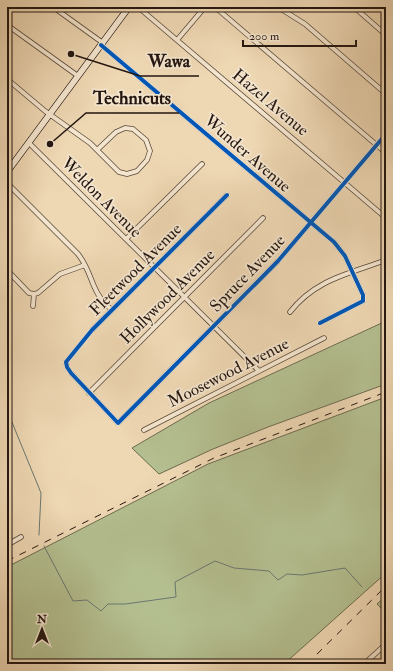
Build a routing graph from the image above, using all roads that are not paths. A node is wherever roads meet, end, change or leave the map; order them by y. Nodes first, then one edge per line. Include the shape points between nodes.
1 (53, 7) edge
2 (138, 7) edge
3 (205, 7) edge
4 (215, 7) edge
5 (278, 7) edge
6 (354, 7) edge
7 (126, 8) edge
8 (7, 25) edge
9 (386, 35) edge
10 (177, 40) junction
11 (102, 44) junction
12 (78, 76) junction
13 (7, 79) edge
14 (386, 94) edge
15 (50, 114) junction
16 (386, 134) edge
17 (29, 143) junction
18 (377, 145) junction
19 (97, 150) junction
20 (386, 153) edge
21 (202, 164) dead end
22 (7, 172) edge
23 (344, 183) junction
24 (7, 184) edge
25 (227, 195) dead end
26 (263, 218) dead end
27 (386, 218) edge
28 (311, 223) junction
29 (126, 239) junction
30 (386, 260) edge
31 (85, 265) junction
32 (155, 267) junction
33 (7, 270) edge
34 (353, 272) junction
35 (34, 294) junction
36 (184, 297) junction
37 (33, 306) dead end
38 (112, 310) junction
39 (290, 312) dead end
40 (320, 323) dead end
41 (214, 326) junction
42 (324, 338) dead end
43 (258, 371) junction
44 (89, 393) junction
45 (144, 430) dead end
46 (21, 537) dead end
47 (7, 545) edge
48 (386, 646) edge
49 (364, 664) edge

1 - 11 street, Wunder Avenue
2 - 10 street, Hazel Avenue
3 - 10 street
4 - 18 street
5 - 14 street via 305,24
6 - 9 street
7 - 11 street
8 - 12 street
10 - 23 street, Hazel Avenue
11 - 12 street
11 - 28 street, Wunder Avenue
12 - 15 street
13 - 15 street
15 - 17 street
15 - 19 street
16 - 18 street, Spruce Avenue
17 - 22 street
17 - 29 street, Weldon Avenue
18 - 20 street
18 - 23 street, Spruce Avenue
19 - 19 street via 117,170 127,174 140,169 150,151 146,140 133,129 125,128 116,132
21 - 29 street
23 - 27 street, Hazel Avenue
23 - 28 street, Spruce Avenue
24 - 31 street via 78,254
25 - 32 street, Fleetwood Avenue
26 - 36 street, Hollywood Avenue
28 - 34 street, Wunder Avenue via 340,248
28 - 41 street, Spruce Avenue via 278,261
29 - 32 street, Weldon Avenue
30 - 34 street
31 - 35 street via 60,274
31 - 38 street via 97,294
32 - 36 street, Weldon Avenue
32 - 38 street, Fleetwood Avenue
33 - 35 street via 29,293
34 - 39 street via 312,290
34 - 40 street, Wunder Avenue via 364,299
35 - 37 street
36 - 41 street, Weldon Avenue
36 - 44 street, Hollywood Avenue
38 - 44 street, Fleetwood Avenue via 67,360 66,364 71,373
41 - 43 street, Weldon Avenue
41 - 44 street, Spruce Avenue via 118,423
42 - 43 street, Moosewood Avenue
43 - 45 street, Moosewood Avenue
46 - 47 street
48 - 49 street

